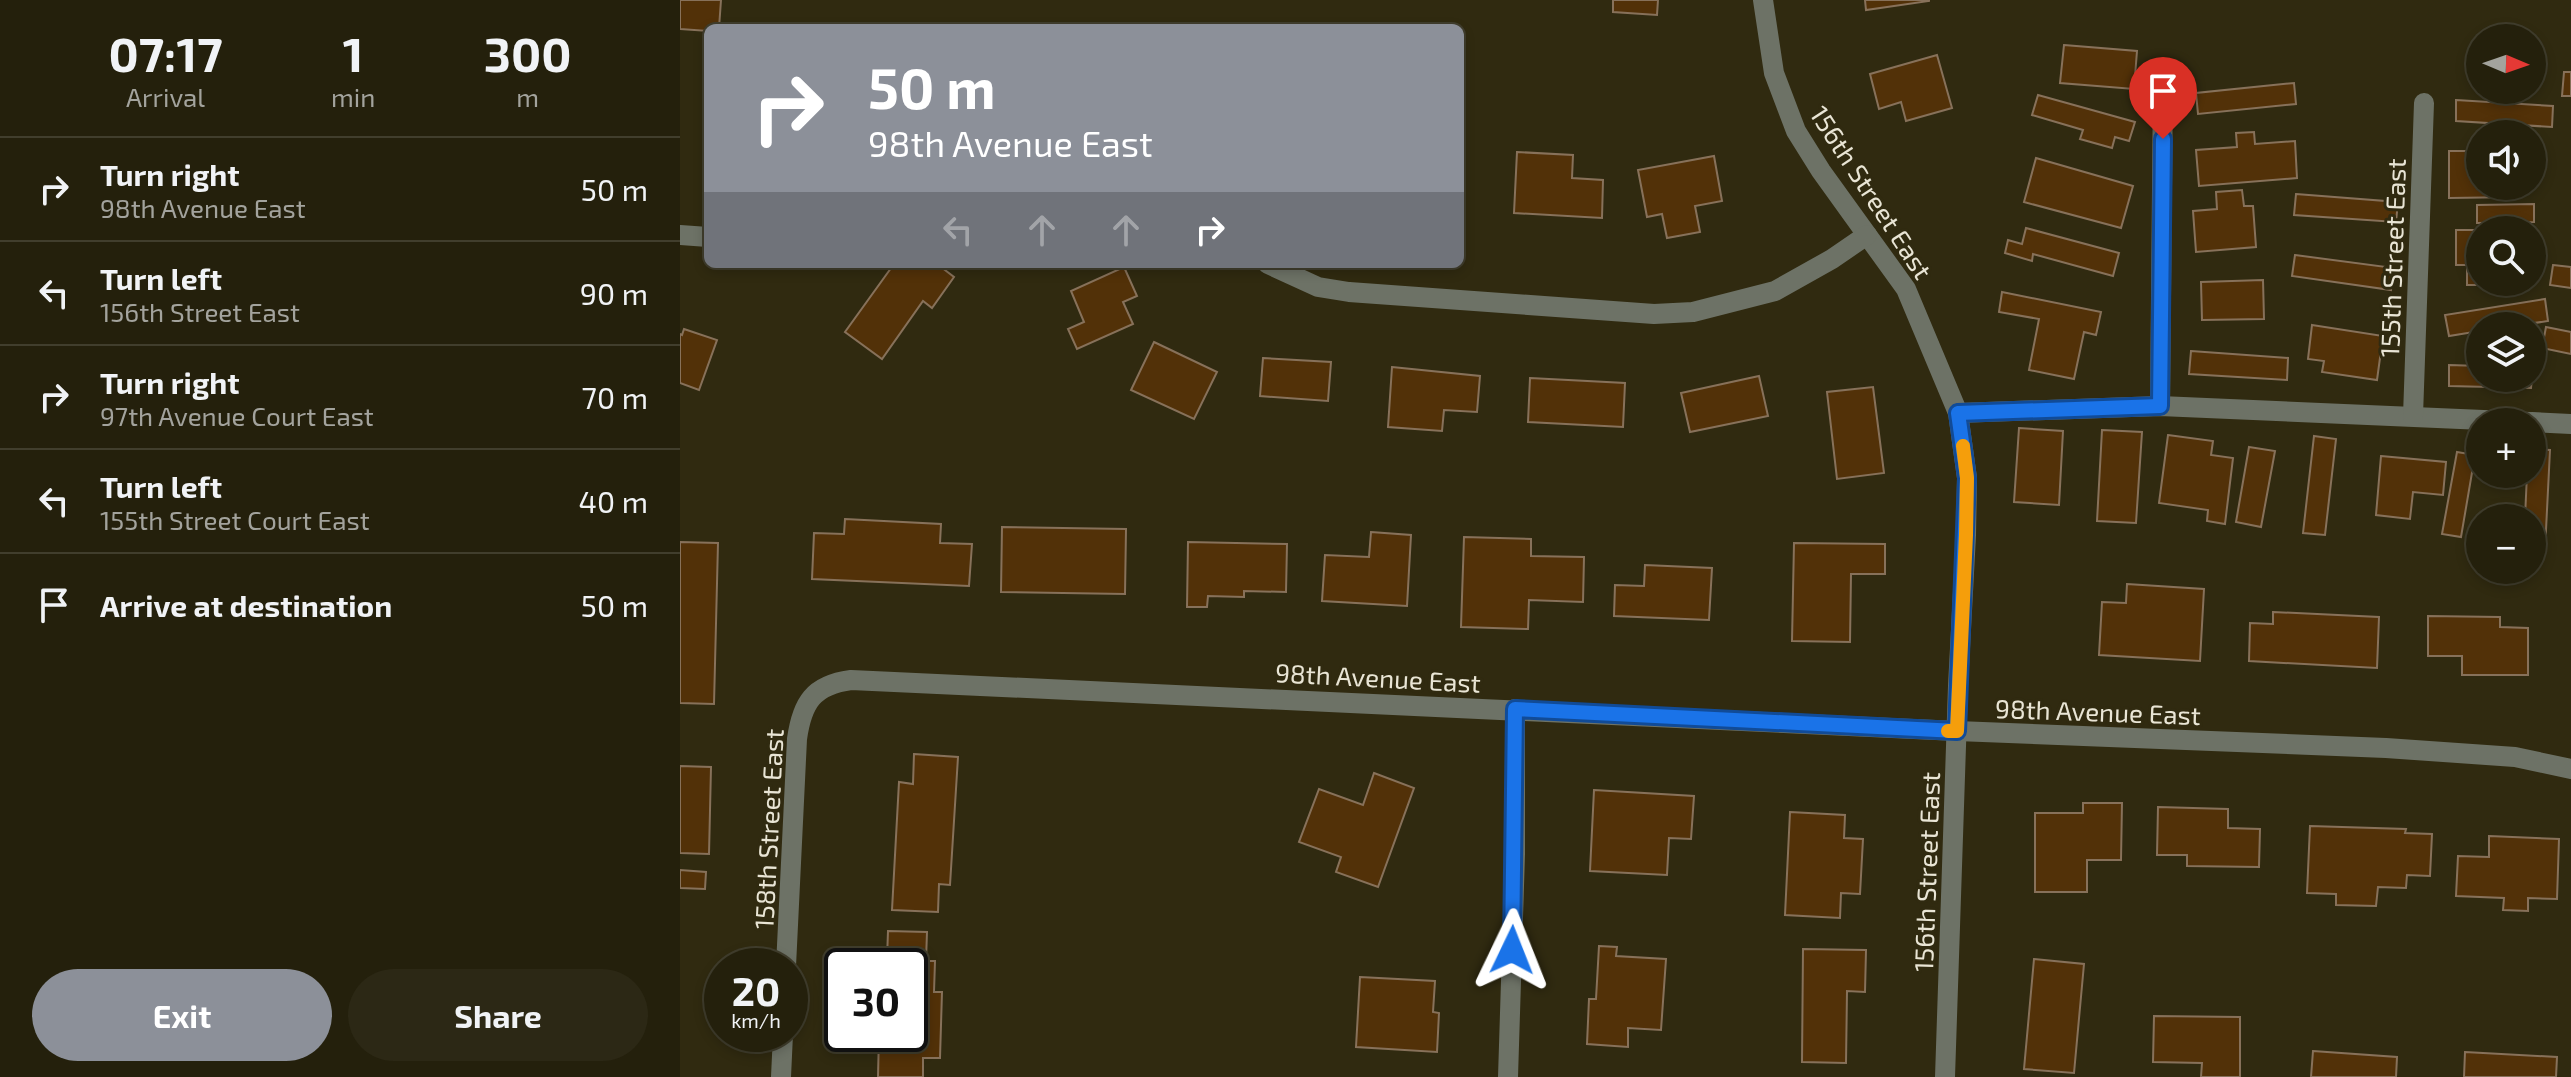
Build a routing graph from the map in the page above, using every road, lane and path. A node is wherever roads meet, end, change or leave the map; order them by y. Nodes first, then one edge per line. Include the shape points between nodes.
1 (1763, 0) edge
2 (2163, 80) dead end
3 (2424, 103) dead end
4 (680, 235) edge
5 (1867, 235) junction
6 (704, 237) edge
7 (1277, 268) edge
8 (2160, 406) junction
9 (1958, 413) junction
10 (2413, 416) junction
11 (2466, 419) edge
12 (2546, 423) edge
13 (2571, 424) edge
14 (810, 698) joint
15 (1515, 709) junction
16 (1957, 731) junction
17 (2571, 769) edge
18 (787, 948) edge
19 (782, 1052) edge
20 (781, 1077) edge
21 (1508, 1077) edge
22 (1945, 1077) edge

1 - 5 street, 156th Street East via 1774,73 1796,131
2 - 8 street
3 - 10 street, 155th Street East
4 - 6 street
5 - 7 street via 1775,291 1693,312 1654,314 1349,292 1318,287
5 - 9 street, 156th Street East via 1906,289
8 - 9 street
8 - 10 street
9 - 16 street, 156th Street East via 1967,478
10 - 11 street
12 - 13 street
14 - 15 street, 98th Avenue East via 851,680
14 - 18 street, 158th Street East via 800,715 797,739
15 - 16 street, 98th Avenue East
15 - 21 street
16 - 17 street, 98th Avenue East via 2386,748 2515,757
16 - 22 street, 156th Street East
19 - 20 street

